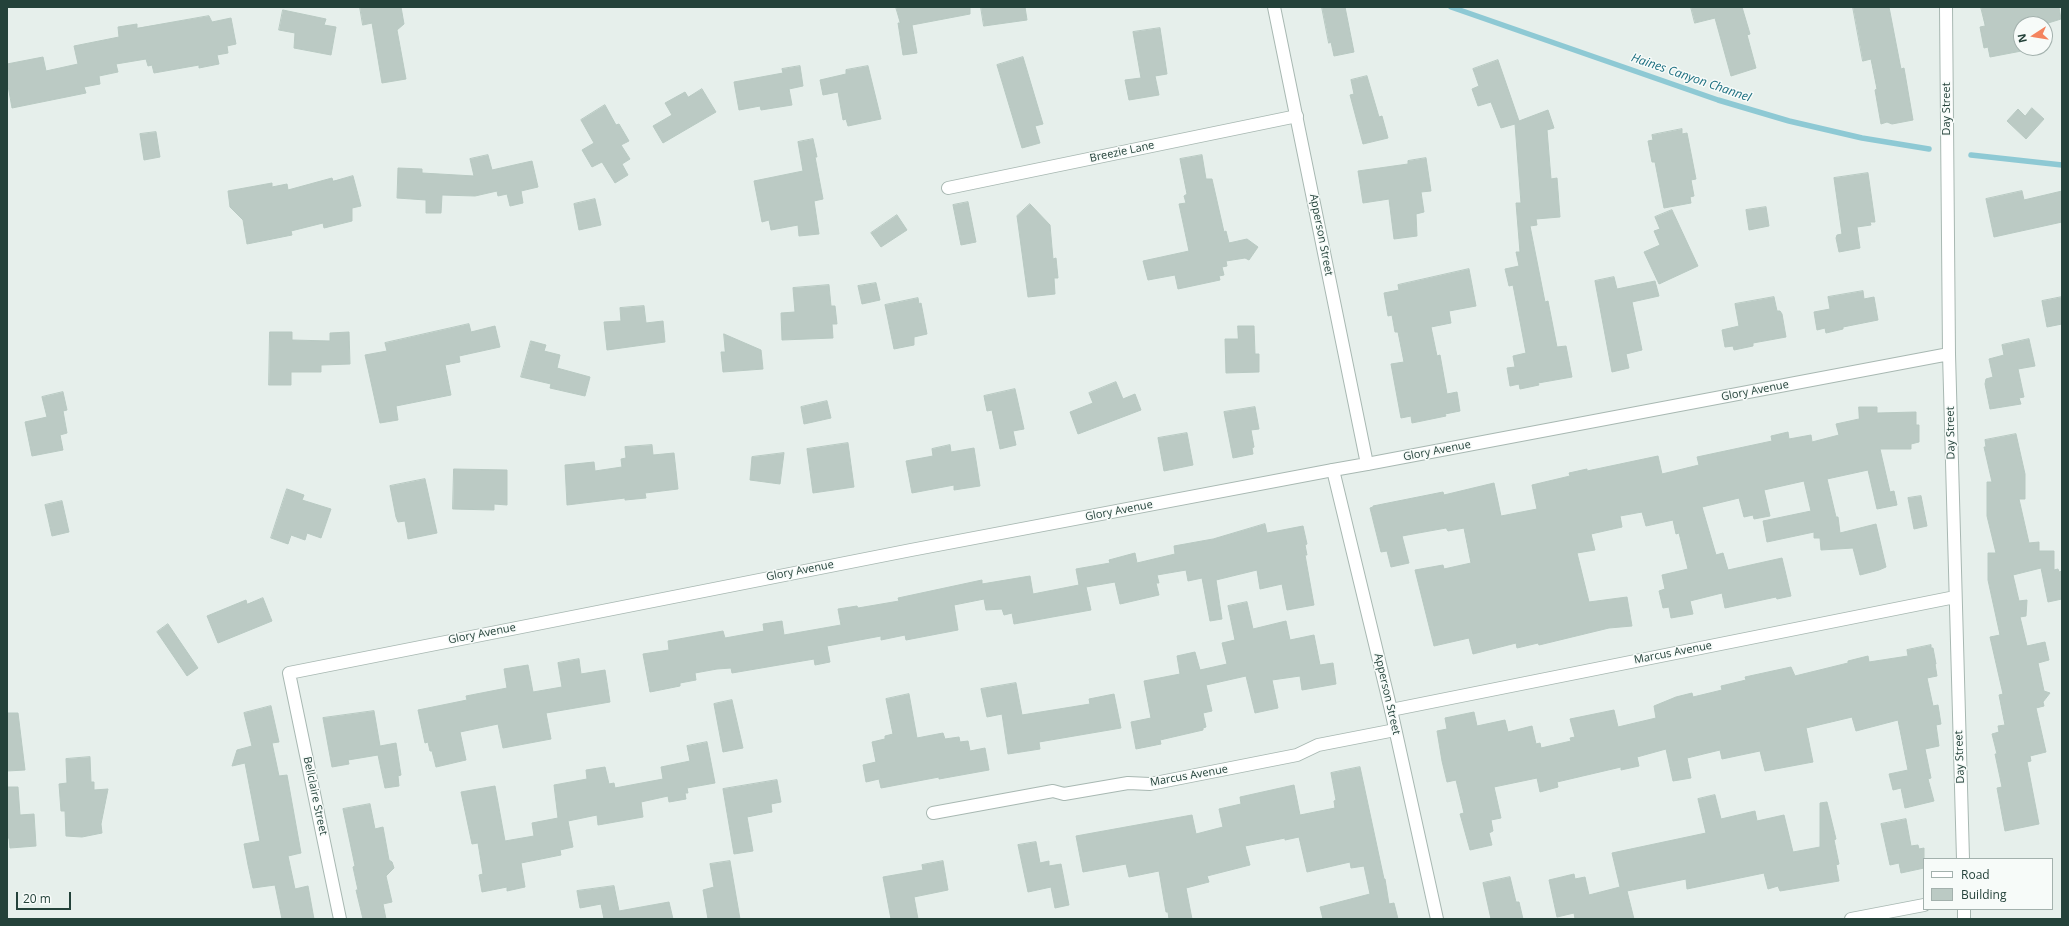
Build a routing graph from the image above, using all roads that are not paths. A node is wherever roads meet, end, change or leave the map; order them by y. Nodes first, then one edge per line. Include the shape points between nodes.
1 (1274, 7) edge
2 (1946, 7) edge
3 (1297, 116) junction
4 (948, 188) dead end
5 (1949, 354) junction
6 (1367, 464) junction
7 (1333, 470) junction
8 (1955, 596) junction
9 (289, 672) joint
10 (1391, 710) junction
11 (1395, 730) junction
12 (933, 813) dead end
13 (1963, 858) edge
14 (1923, 904) edge
15 (340, 919) edge
16 (1437, 919) edge
17 (1851, 919) edge

1 - 3 street, Apperson Street
2 - 5 street, Day Street
3 - 4 street, Breezie Lane
3 - 6 street, Apperson Street
5 - 6 street, Glory Avenue
5 - 8 street, Day Street
6 - 7 street, Glory Avenue
7 - 9 street, Glory Avenue
7 - 10 street, Apperson Street
8 - 10 street, Marcus Avenue
8 - 13 street, Day Street
9 - 15 street, Bellclaire Street
10 - 11 street, Apperson Street
11 - 12 street, Marcus Avenue via 1318,745 1297,755 1150,784 1128,783 1064,794 1053,791
11 - 16 street, Apperson Street
14 - 17 street

